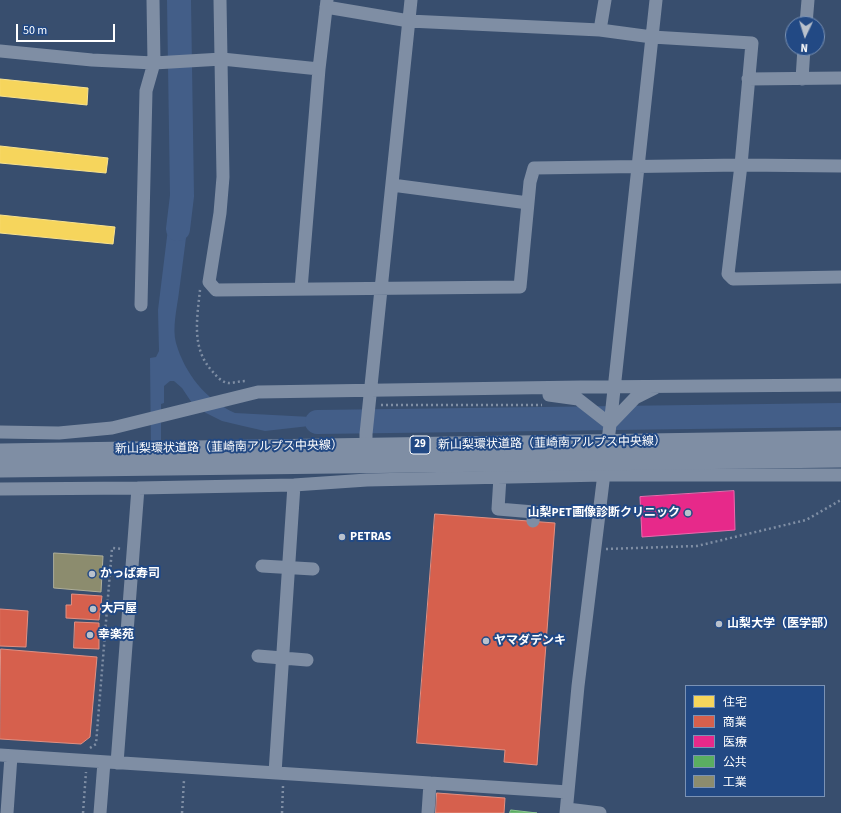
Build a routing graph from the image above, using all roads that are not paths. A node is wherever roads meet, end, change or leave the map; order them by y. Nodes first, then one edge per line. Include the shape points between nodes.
1 (153, 0) edge
2 (220, 0) edge
3 (411, 0) edge
4 (605, 0) edge
5 (656, 0) edge
6 (808, 0) edge
7 (326, 4) edge
8 (807, 16) edge
9 (409, 21) junction
10 (600, 30) junction
11 (652, 37) junction
12 (0, 51) edge
13 (803, 56) edge
14 (222, 59) junction
15 (161, 62) junction
16 (319, 69) junction
17 (841, 78) edge
18 (748, 79) junction
19 (802, 79) junction
20 (742, 165) junction
21 (638, 166) junction
22 (841, 166) edge
23 (392, 185) junction
24 (528, 203) junction
25 (841, 277) edge
26 (300, 289) junction
27 (381, 289) junction
28 (141, 306) dead end
29 (841, 385) edge
30 (614, 387) junction
31 (657, 387) junction
32 (496, 388) junction
33 (371, 390) junction
34 (619, 408) junction
35 (609, 431) junction
36 (0, 432) edge
37 (841, 440) edge
38 (0, 452) edge
39 (841, 458) edge
40 (0, 468) edge
41 (841, 475) edge
42 (560, 476) junction
43 (604, 476) junction
44 (681, 476) junction
45 (500, 478) junction
46 (366, 480) junction
47 (294, 485) junction
48 (0, 488) edge
49 (138, 488) junction
50 (533, 521) dead end
51 (262, 566) dead end
52 (288, 568) junction
53 (314, 569) dead end
54 (258, 656) dead end
55 (282, 658) junction
56 (307, 660) dead end
57 (6, 755) edge
58 (104, 762) junction
59 (117, 763) junction
60 (275, 773) junction
61 (430, 783) junction
62 (568, 792) junction
63 (566, 811) edge
64 (7, 813) edge
65 (100, 813) edge
66 (428, 813) edge
67 (600, 813) edge

1 - 15 street
2 - 14 street
3 - 9 street
4 - 10 street
5 - 11 street
6 - 8 street
7 - 9 street
7 - 16 street
9 - 10 street
9 - 23 street
10 - 11 street
11 - 18 street via 752,43
11 - 21 street
12 - 15 street via 92,60
13 - 19 street
14 - 15 street
14 - 16 street
14 - 26 street via 223,177 209,282 216,290
15 - 28 street via 146,91
16 - 26 street
17 - 19 street
18 - 19 street
18 - 20 street
20 - 21 street
20 - 22 street
20 - 25 street via 728,274 733,279
21 - 24 street via 534,168
21 - 30 street
23 - 24 street
23 - 27 street
24 - 27 street via 520,287
26 - 27 street
27 - 33 street
29 - 31 street
30 - 31 street
30 - 32 street
30 - 34 street
31 - 34 street
32 - 33 street
32 - 35 street via 510,393 568,396 578,399 591,408
33 - 36 street via 249,394 137,423 85,432
33 - 46 street via 366,434
34 - 35 street
35 - 42 street via 589,458
35 - 43 street
35 - 44 street via 642,466
37 - 38 highway, 新山梨環状道路（韮崎南アルプス中央線） / 29, bridge
39 - 40 highway, 新山梨環状道路（韮崎南アルプス中央線） / 29, bridge
41 - 44 street
42 - 43 street
42 - 45 street
43 - 44 street
43 - 62 street
45 - 46 street
45 - 50 street via 498,509 534,512
46 - 47 street
47 - 49 street
47 - 52 street
48 - 49 street
49 - 59 street
51 - 52 street
52 - 53 street
52 - 55 street
54 - 55 street
55 - 56 street
55 - 60 street
57 - 58 street
57 - 64 street
58 - 59 street
58 - 65 street
59 - 60 street
60 - 61 street
61 - 62 street
61 - 66 street
62 - 63 street
63 - 67 street

